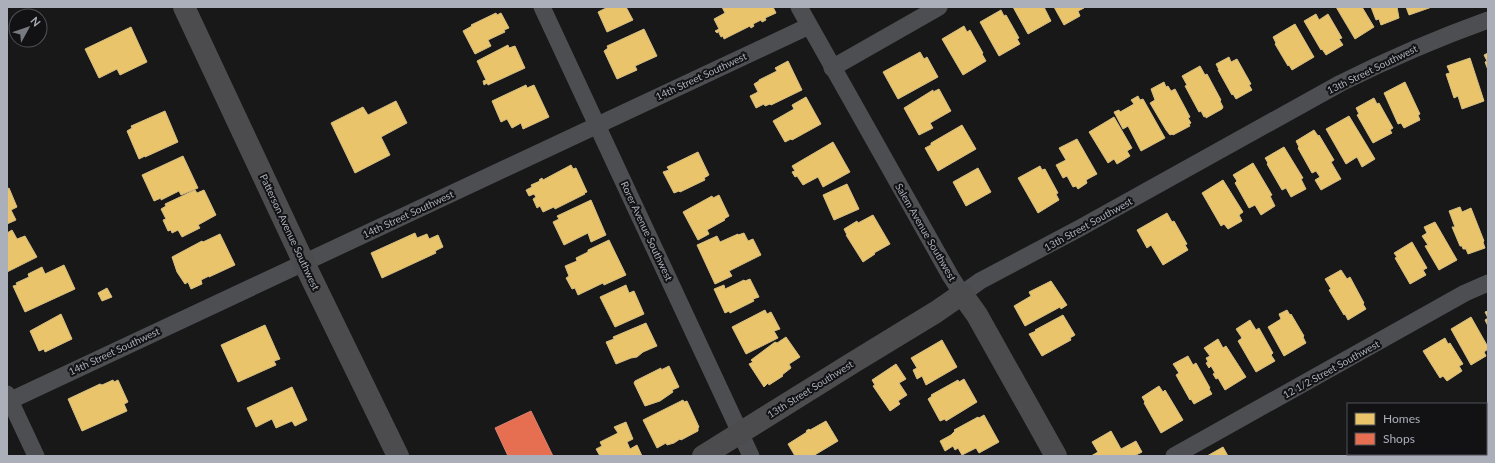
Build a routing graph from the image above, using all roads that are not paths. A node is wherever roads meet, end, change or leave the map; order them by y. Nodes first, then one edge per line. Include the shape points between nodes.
1 (184, 7) edge
2 (542, 7) edge
3 (799, 7) edge
4 (939, 7) edge
5 (1488, 20) edge
6 (809, 26) junction
7 (832, 68) junction
8 (598, 125) junction
9 (304, 263) junction
10 (1488, 283) edge
11 (962, 294) junction
12 (8, 399) edge
13 (740, 433) junction
14 (36, 456) edge
15 (398, 456) edge
16 (703, 456) edge
17 (751, 456) edge
18 (1056, 456) edge
19 (1174, 456) edge

1 - 9 main road, Patterson Avenue Southwest
2 - 8 street, Rorer Avenue Southwest
3 - 6 street, Salem Avenue Southwest
4 - 7 street
5 - 11 street, 13th Street Southwest via 1452,32 1384,61 1341,83 980,281
6 - 7 street, Salem Avenue Southwest
6 - 8 street, 14th Street Southwest
7 - 11 street, Salem Avenue Southwest
8 - 9 street, 14th Street Southwest
8 - 13 street, Rorer Avenue Southwest
9 - 12 street, 14th Street Southwest
9 - 15 main road, Patterson Avenue Southwest
10 - 19 street, 12 1/2 Street Southwest via 1465,293
11 - 13 main road, 13th Street Southwest
11 - 18 main road, Salem Avenue Southwest via 977,315
12 - 14 street
13 - 16 main road, 13th Street Southwest
13 - 17 street, Rorer Avenue Southwest

